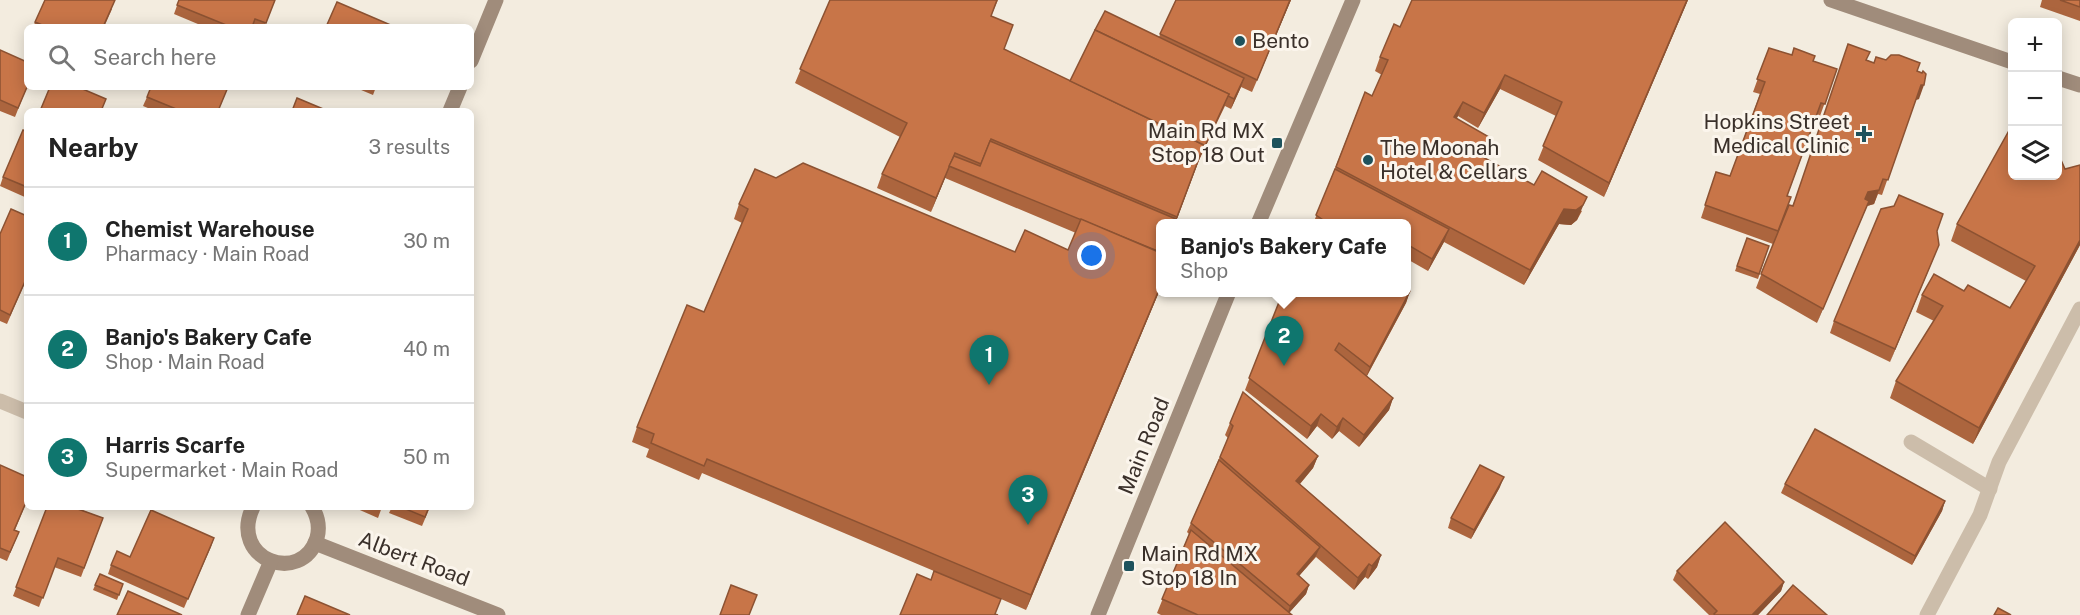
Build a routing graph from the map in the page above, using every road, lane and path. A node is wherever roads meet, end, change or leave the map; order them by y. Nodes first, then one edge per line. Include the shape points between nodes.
1 (496, 0) edge
2 (1353, 0) edge
3 (1831, 0) edge
4 (474, 54) edge
5 (2008, 60) edge
6 (2062, 79) edge
7 (2080, 85) edge
8 (459, 90) edge
9 (451, 108) edge
10 (1260, 219) edge
11 (1227, 297) edge
12 (2080, 309) edge
13 (0, 401) edge
14 (24, 411) edge
15 (1911, 442) dead end
16 (1990, 489) junction
17 (252, 510) edge
18 (313, 510) edge
19 (315, 543) junction
20 (271, 561) junction
21 (248, 615) edge
22 (498, 615) edge
23 (1098, 615) edge
24 (1927, 615) edge

1 - 4 street
2 - 10 street
3 - 5 street
6 - 7 street
8 - 9 street
11 - 23 street, Main Road
12 - 16 street via 2000,462
13 - 14 street
15 - 16 street
16 - 24 street
17 - 20 street via 246,528 248,538 261,556
18 - 19 street via 319,532
19 - 20 street via 309,552 292,562
19 - 22 street, Albert Road
20 - 21 street

